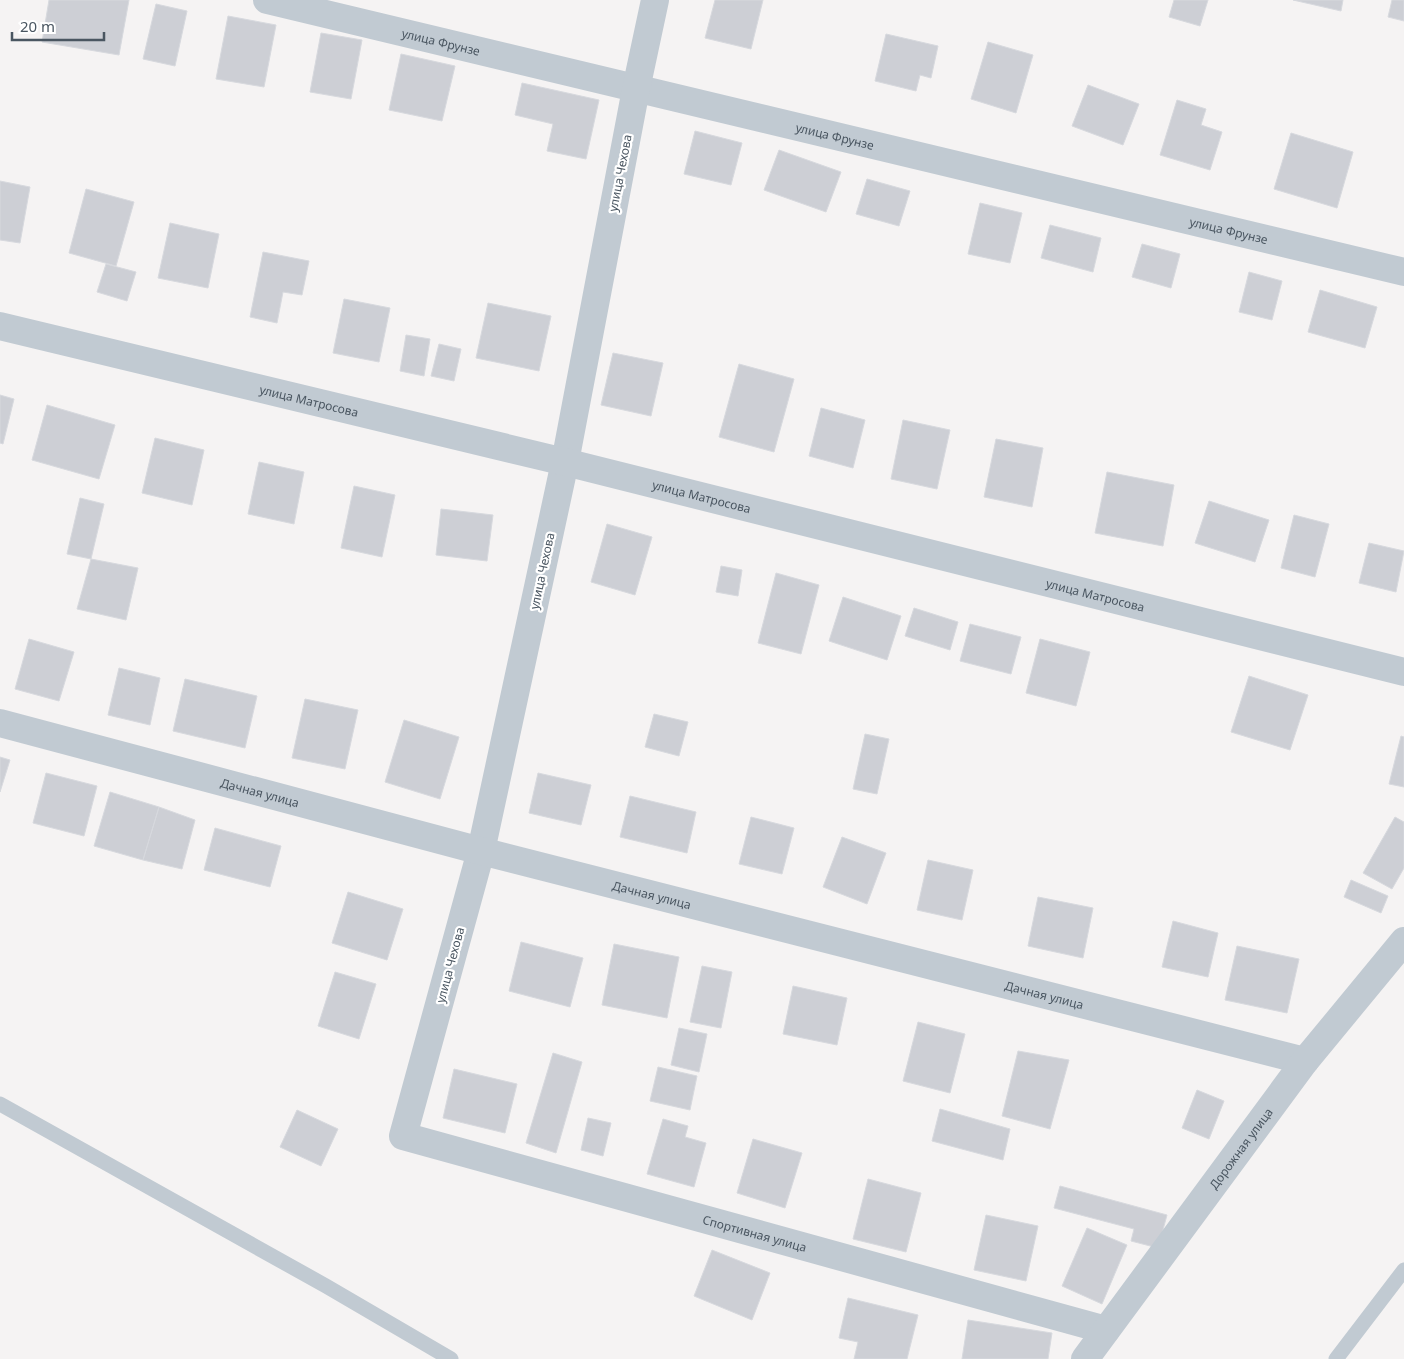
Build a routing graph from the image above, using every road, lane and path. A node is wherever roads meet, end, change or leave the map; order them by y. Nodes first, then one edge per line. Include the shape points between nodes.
1 (267, 0) edge
2 (655, 0) edge
3 (636, 89) junction
4 (1404, 272) edge
5 (0, 326) edge
6 (565, 462) junction
7 (1404, 672) edge
8 (0, 723) edge
9 (481, 851) junction
10 (1404, 941) edge
11 (1305, 1062) junction
12 (0, 1104) edge
13 (403, 1136) joint
14 (1404, 1270) edge
15 (1106, 1330) junction
16 (451, 1359) edge
17 (1085, 1359) edge
18 (1336, 1359) edge

1 - 3 street, улица Фрунзе
2 - 3 street, улица Чехова
3 - 4 street, улица Фрунзе
3 - 6 street, улица Чехова
5 - 6 street, улица Матросова
6 - 7 street, улица Матросова
6 - 9 street, улица Чехова
8 - 9 street, Дачная улица
9 - 11 street, Дачная улица
9 - 13 street, улица Чехова
10 - 11 street, Дорожная улица
11 - 15 street, Дорожная улица
12 - 16 lane
13 - 15 street, Спортивная улица
14 - 18 lane
15 - 17 street, Дорожная улица

